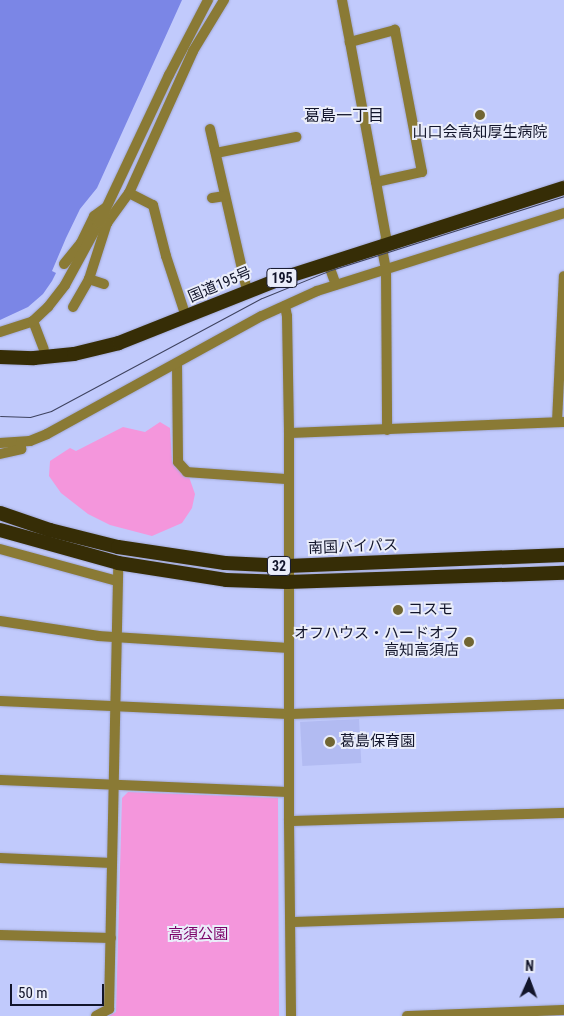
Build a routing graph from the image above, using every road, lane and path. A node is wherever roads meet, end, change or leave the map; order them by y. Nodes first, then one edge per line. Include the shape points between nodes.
1 (208, 0) edge
2 (224, 0) edge
3 (342, 0) edge
4 (350, 42) junction
5 (210, 130) dead end
6 (296, 137) dead end
7 (216, 154) junction
8 (376, 182) junction
9 (564, 188) edge
10 (129, 193) junction
11 (225, 196) junction
12 (212, 198) dead end
13 (106, 207) junction
14 (564, 213) edge
15 (103, 222) junction
16 (384, 245) junction
17 (328, 263) junction
18 (64, 264) dead end
19 (386, 269) junction
20 (564, 276) edge
21 (89, 279) junction
22 (104, 284) dead end
23 (336, 285) junction
24 (247, 291) junction
25 (285, 306) junction
26 (73, 307) dead end
27 (186, 317) junction
28 (33, 321) junction
29 (0, 332) edge
30 (44, 349) dead end
31 (0, 357) edge
32 (177, 364) junction
33 (560, 422) edge
34 (387, 430) junction
35 (289, 432) junction
36 (21, 442) junction
37 (0, 443) edge
38 (0, 454) edge
39 (288, 479) junction
40 (0, 513) edge
41 (0, 530) edge
42 (0, 548) edge
43 (564, 555) edge
44 (118, 563) junction
45 (287, 566) junction
46 (564, 573) edge
47 (117, 581) junction
48 (287, 582) junction
49 (0, 621) edge
50 (116, 637) junction
51 (288, 648) junction
52 (0, 701) edge
53 (564, 704) edge
54 (115, 706) junction
55 (289, 714) junction
56 (0, 780) edge
57 (115, 785) junction
58 (289, 792) junction
59 (564, 813) edge
60 (289, 821) junction
61 (0, 858) edge
62 (112, 863) junction
63 (564, 913) edge
64 (290, 922) junction
65 (0, 935) edge
66 (110, 938) junction
67 (564, 1010) edge
68 (96, 1016) edge
69 (291, 1016) edge
70 (407, 1016) edge

1 - 13 street
2 - 10 street via 193,51
3 - 4 street
4 - 8 street
4 - 8 street via 395,30 422,172
5 - 7 street
6 - 7 street
7 - 11 street
8 - 16 street via 386,237
9 - 16 highway, 国道195号 / 195
10 - 15 street
10 - 27 street via 155,208 166,256
11 - 12 street
11 - 24 street
13 - 15 street
13 - 18 street via 94,216
14 - 19 street
15 - 21 street
15 - 28 street via 65,285
16 - 17 highway, 国道195号 / 195
16 - 19 street
17 - 23 street
17 - 24 highway, 国道195号 / 195
19 - 23 street
19 - 34 street
20 - 33 street
21 - 22 street
21 - 26 street
23 - 25 street
24 - 27 highway, 国道195号 / 195
25 - 32 street
25 - 35 street
27 - 31 highway, 国道195号 / 195 via 95,350 46,357
28 - 29 street
28 - 30 street
32 - 36 street via 47,434
32 - 39 street via 178,462 187,472
33 - 34 street
34 - 35 street
35 - 39 street
36 - 37 street
36 - 38 street via 22,449
39 - 45 street
40 - 45 highway, 南国バイパス / 32 via 50,530 156,554 225,563
41 - 44 highway, 32
42 - 47 street
43 - 45 highway, 南国バイパス / 32
44 - 47 street
44 - 48 highway, 32 via 199,577
45 - 48 street
46 - 48 highway, 32
47 - 50 street
48 - 51 street
49 - 50 street
50 - 51 street
50 - 54 street
51 - 55 street
52 - 54 street
53 - 55 street
54 - 55 street
54 - 57 street
55 - 58 street
56 - 57 street
57 - 58 street
57 - 62 street
58 - 60 street
59 - 60 street
60 - 64 street
61 - 62 street
62 - 66 street
63 - 64 street
64 - 69 street
65 - 66 street
66 - 68 street via 109,1009
67 - 70 street

